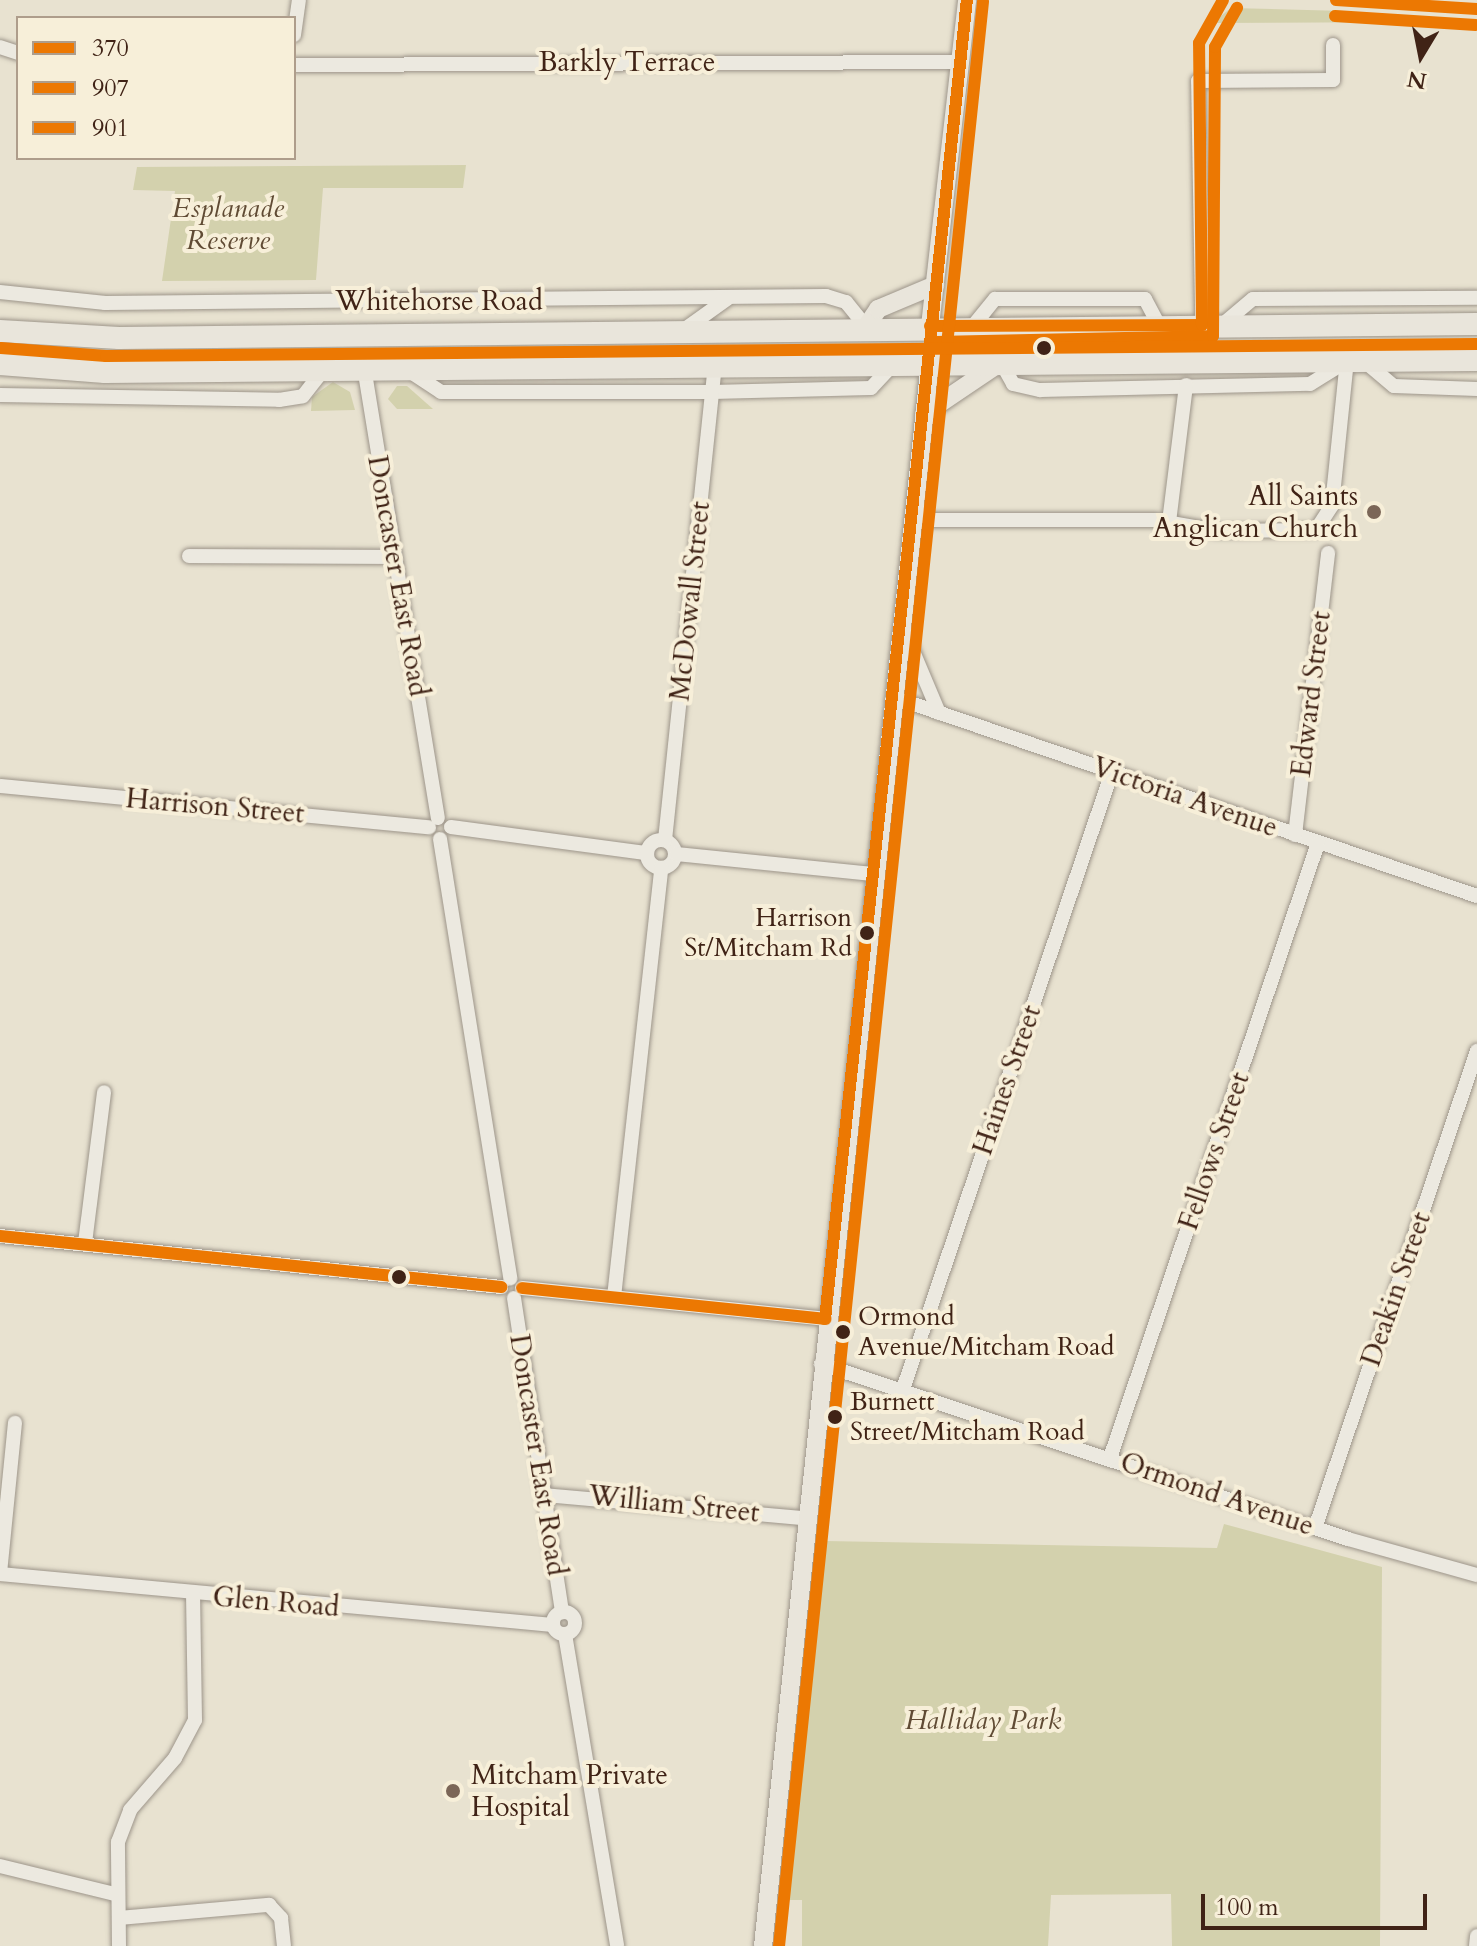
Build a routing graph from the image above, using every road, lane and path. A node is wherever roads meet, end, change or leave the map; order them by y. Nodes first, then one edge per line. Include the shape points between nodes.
1 (299, 0) edge
2 (967, 0) edge
3 (296, 21) edge
4 (1333, 45) dead end
5 (960, 62) junction
6 (296, 65) edge
7 (935, 285) junction
8 (0, 292) edge
9 (1477, 298) edge
10 (728, 299) junction
11 (1212, 324) junction
12 (1477, 324) edge
13 (930, 326) junction
14 (866, 327) junction
15 (685, 329) junction
16 (0, 331) edge
17 (361, 333) junction
18 (1477, 360) edge
19 (1095, 361) junction
20 (1356, 361) junction
21 (715, 362) junction
22 (894, 362) junction
23 (1001, 362) junction
24 (1203, 362) junction
25 (930, 363) junction
26 (0, 364) edge
27 (402, 366) junction
28 (325, 367) junction
29 (364, 367) junction
30 (1133, 385) junction
31 (1186, 385) junction
32 (1477, 389) edge
33 (712, 392) junction
34 (0, 395) edge
35 (924, 414) junction
36 (912, 512) junction
37 (1169, 522) junction
38 (1328, 553) dead end
39 (189, 556) dead end
40 (395, 557) junction
41 (901, 622) junction
42 (893, 697) junction
43 (939, 713) junction
44 (1112, 772) junction
45 (0, 786) edge
46 (439, 824) junction
47 (1295, 835) junction
48 (665, 840) junction
49 (1318, 843) junction
50 (647, 853) junction
51 (676, 854) junction
52 (661, 868) junction
53 (873, 874) junction
54 (1477, 896) edge
55 (1477, 1051) edge
56 (104, 1092) dead end
57 (0, 1236) edge
58 (85, 1243) junction
59 (505, 1282) junction
60 (518, 1293) junction
61 (614, 1297) junction
62 (825, 1319) junction
63 (821, 1364) junction
64 (903, 1389) junction
65 (15, 1423) dead end
66 (1110, 1458) junction
67 (544, 1495) junction
68 (803, 1518) junction
69 (1315, 1528) junction
70 (0, 1573) edge
71 (1477, 1575) edge
72 (193, 1594) junction
73 (559, 1630) junction
74 (0, 1866) edge
75 (115, 1894) junction
76 (119, 1918) junction
77 (1477, 1936) edge
78 (119, 1946) edge
79 (284, 1946) edge
80 (617, 1946) edge
81 (763, 1946) edge
82 (1476, 1946) edge

1 - 3 street
2 - 5 main road
4 - 11 street via 1333,80 1198,81
5 - 6 street, Barkly Terrace
5 - 7 main road
7 - 13 main road
7 - 14 main road via 878,309
8 - 10 street, Whitehorse Road via 105,303
9 - 11 street via 1253,299
10 - 14 street, Whitehorse Road via 834,297
10 - 15 street
11 - 12 highway, Whitehorse Road
11 - 13 highway, Whitehorse Road
11 - 24 street
13 - 14 highway, Whitehorse Road
13 - 25 highway
14 - 15 highway, Whitehorse Road
15 - 17 highway, Whitehorse Road
16 - 17 highway, Whitehorse Road via 61,338
17 - 29 highway, Doncaster East Road
18 - 20 highway
19 - 23 highway
19 - 24 highway
19 - 30 street
20 - 24 highway
20 - 31 street via 1310,384
20 - 32 street via 1388,385
20 - 37 street via 1332,505 1316,530 1217,531
21 - 22 highway
21 - 27 highway
21 - 33 street, McDowall Street
22 - 25 highway
22 - 33 street via 871,388
23 - 25 highway
23 - 30 street via 1019,387
23 - 35 main road
25 - 35 main road
26 - 28 highway via 105,372
27 - 29 highway
27 - 33 street via 441,392
28 - 29 highway
28 - 34 street via 303,396 279,400
29 - 40 street, Doncaster East Road
30 - 31 street
31 - 37 street
33 - 48 street, McDowall Street
35 - 36 main road
36 - 37 street via 960,521
36 - 41 main road
38 - 47 street, Edward Street
39 - 40 street
40 - 46 street, Doncaster East Road
41 - 42 main road
41 - 43 street
42 - 43 street, Victoria Avenue
42 - 53 main road
43 - 44 street, Victoria Avenue
44 - 47 street, Victoria Avenue
44 - 64 street, Haines Street
45 - 46 street, Harrison Street
46 - 50 street, Harrison Street
46 - 59 street
47 - 49 street, Victoria Avenue
48 - 50 street
48 - 51 street
49 - 54 street, Victoria Avenue
49 - 66 street, Fellows Street
50 - 52 street
51 - 52 street
51 - 53 street
52 - 61 street
53 - 62 main road
55 - 69 street, Deakin Street
56 - 58 street
57 - 58 street
58 - 59 street
59 - 60 street
60 - 61 street
60 - 67 street, Doncaster East Road
61 - 62 street
62 - 63 main road
63 - 64 street, Ormond Avenue
63 - 68 main road
64 - 66 street, Ormond Avenue
65 - 70 street, Glen Road
66 - 69 street, Ormond Avenue
67 - 68 street, William Street
67 - 73 street, Doncaster East Road via 562,1612
68 - 81 main road
69 - 71 street, Ormond Avenue
70 - 72 street, Glen Road
72 - 73 street, Glen Road
72 - 75 street via 195,1720 175,1758 130,1810 118,1842
73 - 80 street
74 - 75 street
75 - 76 street
76 - 78 street
76 - 79 street via 269,1905 281,1918
77 - 82 street

